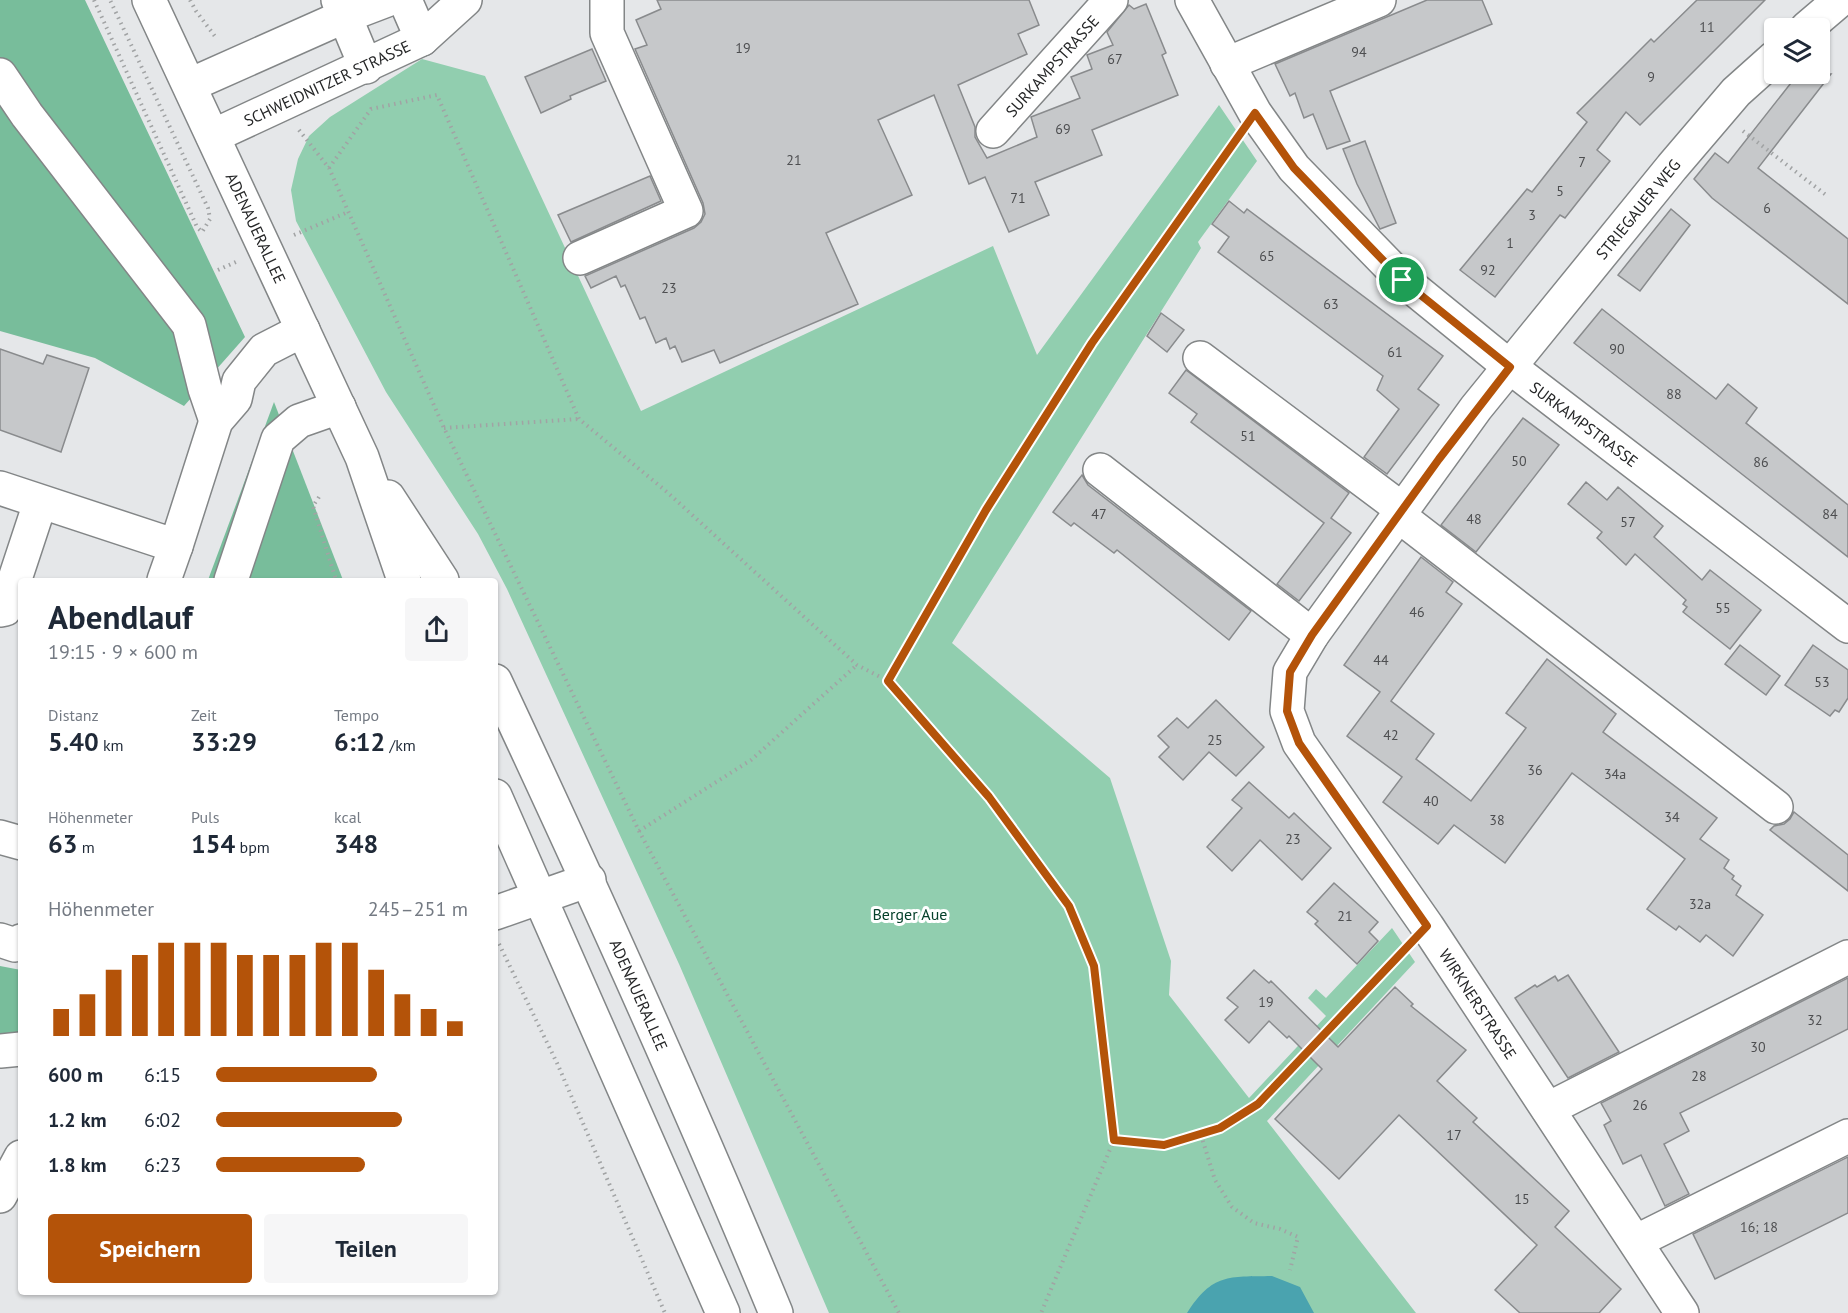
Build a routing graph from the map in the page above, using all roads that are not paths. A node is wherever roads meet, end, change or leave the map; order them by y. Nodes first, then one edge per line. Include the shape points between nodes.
1 (149, 0) edge
2 (387, 0) edge
3 (405, 0) edge
4 (465, 0) edge
5 (607, 0) edge
6 (1111, 0) edge
7 (1192, 0) edge
8 (1379, 0) edge
9 (1840, 0) edge
10 (342, 8) edge
11 (1819, 18) edge
12 (422, 39) junction
13 (1227, 64) junction
14 (366, 67) junction
15 (1764, 67) edge
16 (0, 75) edge
17 (190, 85) junction
18 (993, 131) dead end
19 (213, 136) junction
20 (580, 258) dead end
21 (303, 330) junction
22 (1200, 357) dead end
23 (1510, 367) junction
24 (339, 407) junction
25 (216, 421) junction
26 (362, 457) junction
27 (1100, 470) dead end
28 (0, 488) edge
29 (40, 503) junction
30 (1401, 513) junction
31 (176, 546) junction
32 (165, 578) edge
33 (232, 578) edge
34 (403, 578) edge
35 (441, 578) edge
36 (0, 610) edge
37 (1848, 626) edge
38 (1312, 635) junction
39 (498, 687) edge
40 (498, 803) edge
41 (1776, 807) dead end
42 (0, 837) edge
43 (18, 842) edge
44 (589, 880) junction
45 (540, 897) junction
46 (498, 912) edge
47 (0, 940) edge
48 (18, 943) edge
49 (1848, 957) edge
50 (18, 1049) edge
51 (0, 1051) edge
52 (1548, 1109) junction
53 (1848, 1136) edge
54 (18, 1163) edge
55 (0, 1196) edge
56 (1637, 1241) junction
57 (723, 1313) edge
58 (776, 1313) edge
59 (1682, 1313) edge

1 - 17 street, ADENAUERALLEE
2 - 10 street
3 - 12 street
4 - 12 street, SCHWEIDNITZER STRASSE
5 - 20 street via 607,33 686,211
6 - 18 street, SURKAMPSTRASSE
7 - 13 street, SURKAMPSTRASSE
8 - 13 street
9 - 11 street
10 - 14 street
10 - 17 street
12 - 14 street, SCHWEIDNITZER STRASSE
13 - 23 street, SURKAMPSTRASSE via 1294,168 1402,280
14 - 19 street, SCHWEIDNITZER STRASSE
15 - 23 street, STRIEGAUER WEG via 1736,92 1672,166
16 - 25 street via 189,325
17 - 19 street, ADENAUERALLEE
19 - 21 street, ADENAUERALLEE
21 - 24 street, ADENAUERALLEE
21 - 25 street via 264,350 239,381 235,399
22 - 30 street
23 - 30 street, WIRKNERSTRASSE
23 - 37 street, SURKAMPSTRASSE
24 - 26 street, ADENAUERALLEE
24 - 33 street via 299,421 278,439
25 - 31 street
26 - 34 street, ADENAUERALLEE
26 - 35 street, ADENAUERALLEE
27 - 38 street
28 - 29 street
29 - 31 street
29 - 36 street via 5,609
30 - 38 street, WIRKNERSTRASSE
30 - 41 street
31 - 32 street
38 - 52 street, WIRKNERSTRASSE via 1290,672 1287,711 1299,743
39 - 44 street, ADENAUERALLEE
40 - 45 street
42 - 43 street
44 - 45 street
44 - 58 street, ADENAUERALLEE
45 - 46 street
45 - 57 street
47 - 48 street
49 - 52 street
50 - 51 street
52 - 56 street, WIRKNERSTRASSE
53 - 56 street
54 - 55 street
56 - 59 street, WIRKNERSTRASSE

